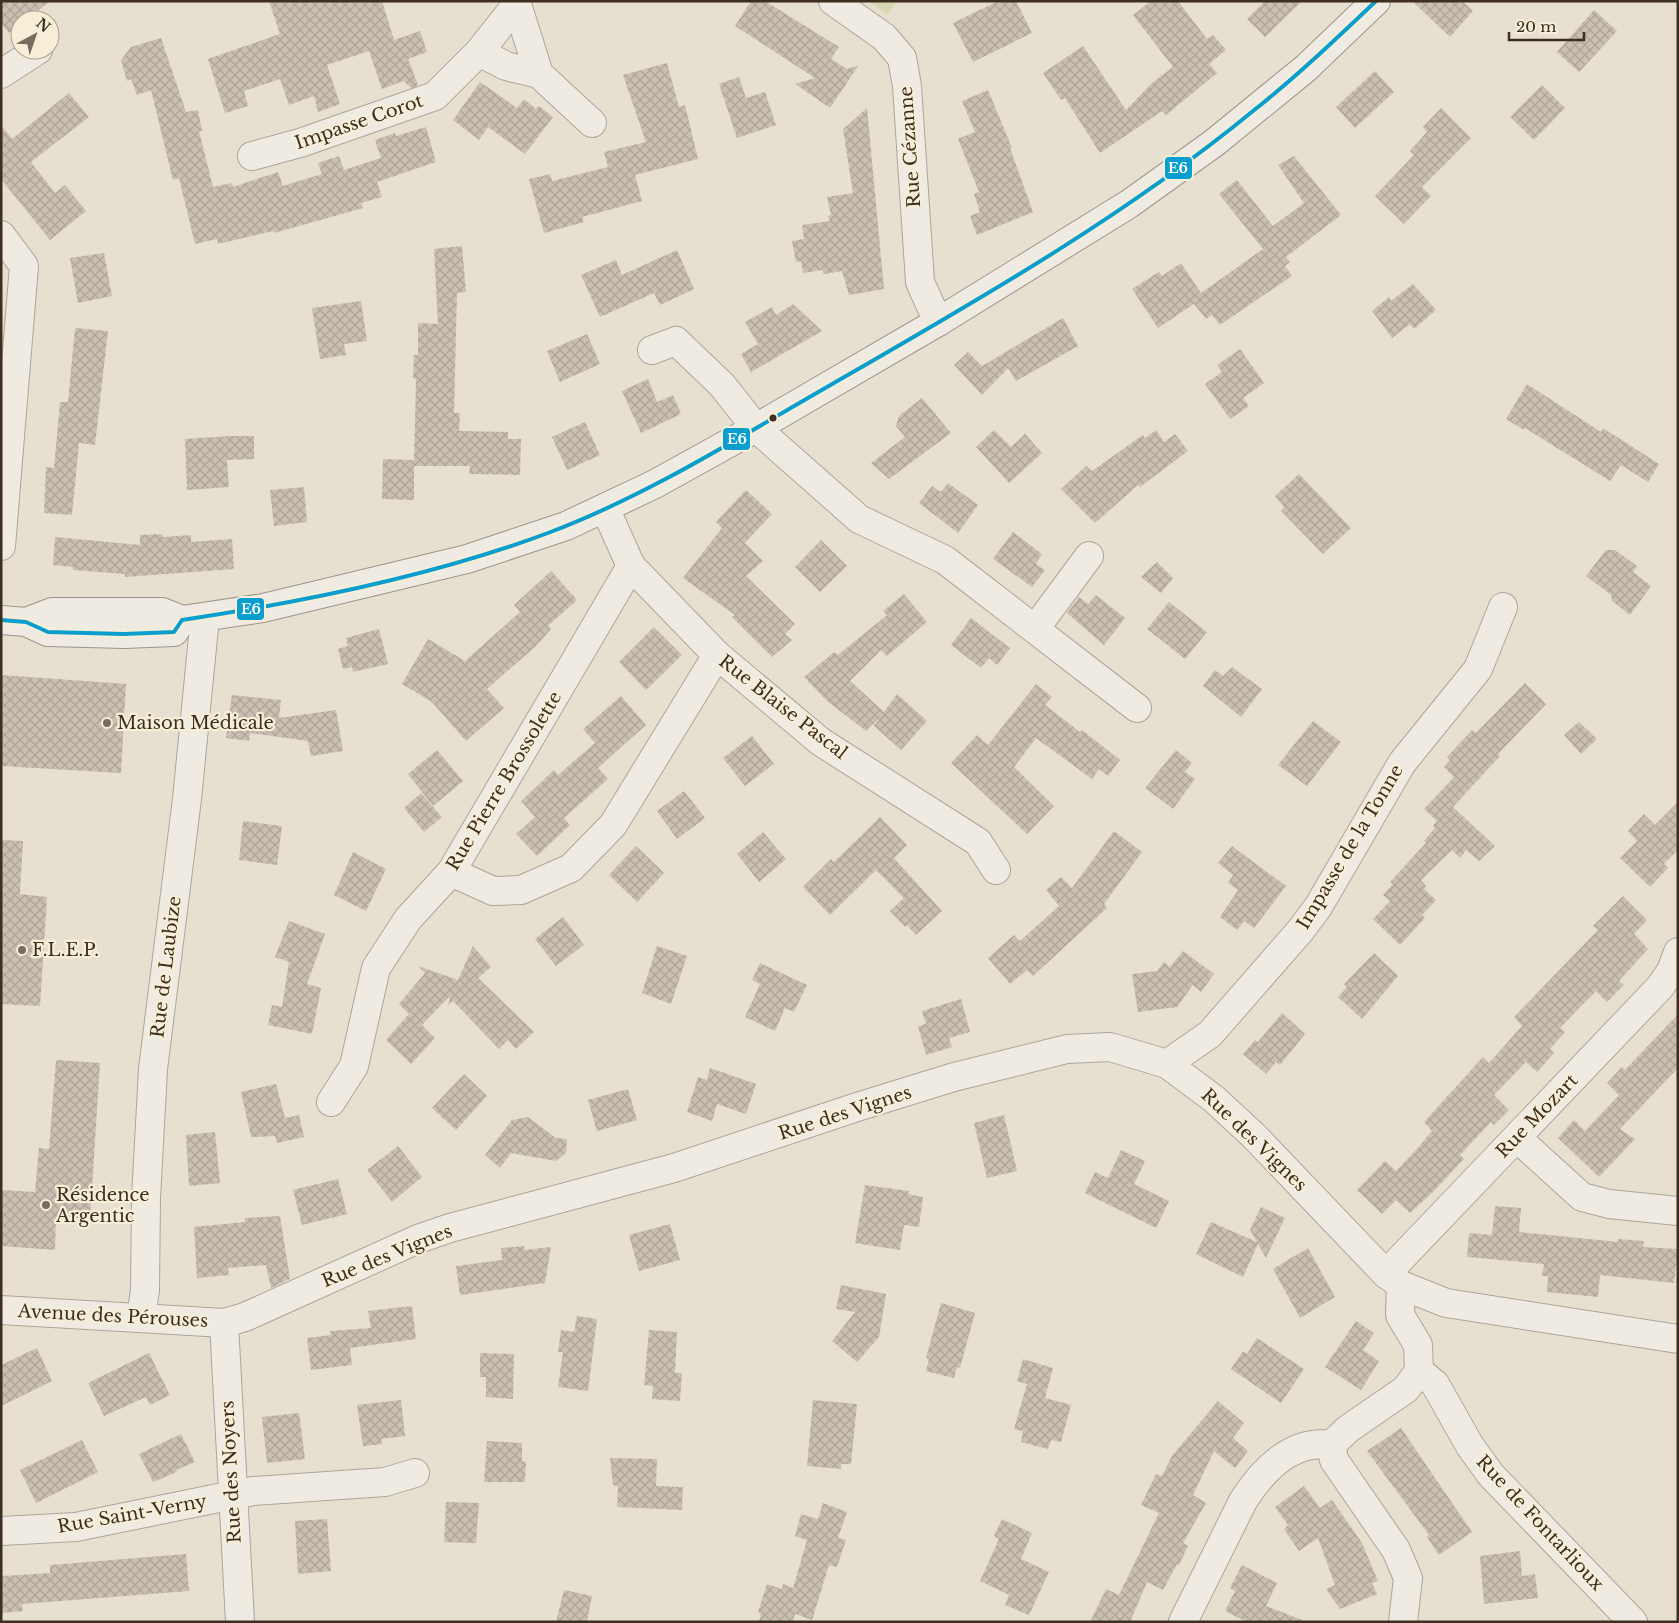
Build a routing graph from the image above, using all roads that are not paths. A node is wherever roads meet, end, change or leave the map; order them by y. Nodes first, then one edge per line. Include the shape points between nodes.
1 (833, 1) edge
2 (1376, 1) edge
3 (516, 3) edge
4 (479, 52) junction
5 (23, 60) edge
6 (1, 74) edge
7 (539, 74) junction
8 (592, 123) dead end
9 (252, 156) dead end
10 (1, 236) edge
11 (938, 322) junction
12 (652, 350) dead end
13 (756, 428) junction
14 (605, 508) junction
15 (1, 546) edge
16 (1089, 556) dead end
17 (631, 566) junction
18 (1503, 607) dead end
19 (194, 618) junction
20 (14, 621) edge
21 (1035, 629) junction
22 (717, 655) junction
23 (1137, 708) dead end
24 (996, 870) dead end
25 (451, 872) junction
26 (1678, 952) edge
27 (1167, 1064) junction
28 (331, 1102) dead end
29 (1517, 1138) junction
30 (1678, 1211) edge
31 (1393, 1279) junction
32 (1, 1310) edge
33 (141, 1318) junction
34 (224, 1322) junction
35 (1678, 1339) edge
36 (1419, 1371) junction
37 (1331, 1445) junction
38 (415, 1473) dead end
39 (232, 1496) junction
40 (1, 1531) edge
41 (240, 1622) edge
42 (1183, 1622) edge
43 (1403, 1622) edge
44 (1633, 1622) edge

1 - 11 street, Rue Cézanne via 884,37 902,58 907,86 920,282
2 - 11 street via 1306,68 1214,143 1129,204
3 - 4 street, Impasse Corot
3 - 7 street, Impasse Corot
4 - 7 street, Impasse Corot via 506,66
4 - 9 street, Impasse Corot via 435,96
5 - 6 street
7 - 8 street, Impasse Corot
10 - 15 street via 24,266
11 - 13 street
12 - 13 street via 676,341 722,385
13 - 14 street
13 - 21 street via 859,519 945,560
14 - 17 street, Rue Blaise Pascal
14 - 19 street via 566,526 467,560 273,606
16 - 21 street
17 - 22 street, Rue Blaise Pascal
17 - 25 street, Rue Pierre Brossolette
18 - 27 street, Impasse de la Tonne via 1478,669 1402,763 1318,907 1210,1034
19 - 20 street via 174,632 124,634 48,632
19 - 33 street, Rue de Laubize via 187,799 153,1069 145,1290
21 - 23 street
22 - 24 street, Rue Blaise Pascal via 822,742 978,842
22 - 25 street via 613,825 571,868 521,890 493,891
25 - 28 street, Rue Pierre Brossolette via 408,919 376,968 354,1066
26 - 29 street, Rue Mozart via 1660,987
27 - 31 street, Rue des Vignes via 1214,1099 1254,1136
27 - 34 street, Rue des Vignes via 1110,1047 1067,1049 954,1077 683,1166 450,1228 418,1239 244,1317
29 - 30 street via 1582,1197 1609,1204
29 - 31 street, Rue Mozart
31 - 35 street, Rue des Vignes via 1446,1303
31 - 36 street via 1400,1315 1418,1345
32 - 33 street, Avenue des Pérouses
33 - 34 street, Avenue des Pérouses
34 - 39 street, Rue des Noyers
36 - 37 street via 1406,1389 1348,1429
36 - 44 street, Rue de Fontarlioux via 1434,1384 1491,1475
37 - 42 street via 1318,1443 1290,1452 1255,1482
37 - 43 street via 1334,1460 1396,1550 1408,1578
38 - 39 street, Rue Saint-Verny via 384,1482 252,1491
39 - 40 street, Rue Saint-Verny via 76,1527
39 - 41 street, Rue des Noyers

